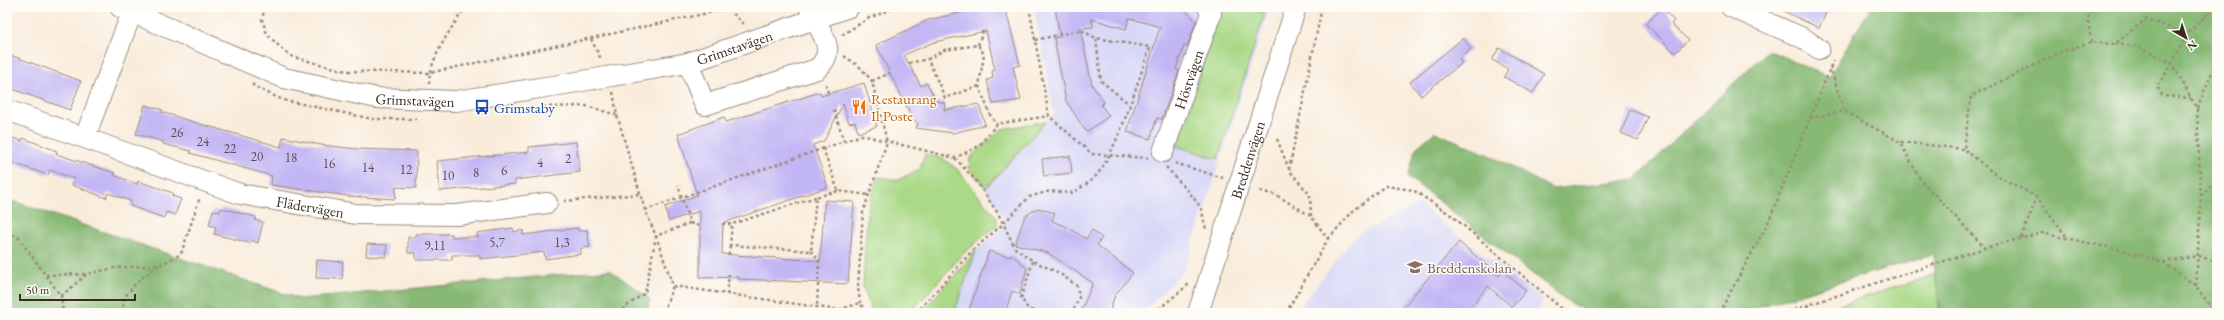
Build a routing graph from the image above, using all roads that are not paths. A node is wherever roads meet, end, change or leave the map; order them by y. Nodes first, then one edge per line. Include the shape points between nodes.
1 (849, 7) edge
2 (1208, 7) edge
3 (1296, 7) edge
4 (1731, 7) edge
5 (126, 10) edge
6 (812, 14) edge
7 (1819, 49) road end
8 (688, 63) junction
9 (7, 110) edge
10 (85, 136) junction
11 (1162, 159) road end
12 (547, 203) road end
13 (1198, 313) edge

1 - 6 street, Grimstavägen
2 - 11 street, Höstvägen via 1210,13
3 - 13 street, Breddenvägen
4 - 7 street via 1803,38
5 - 8 street, Grimstavägen via 284,78 377,98 463,100
5 - 10 street
6 - 8 street, Grimstavägen
6 - 8 street via 828,44 825,62 817,69 705,105
9 - 10 street, Flädervägen
10 - 12 street, Flädervägen via 240,194 356,214 457,215

